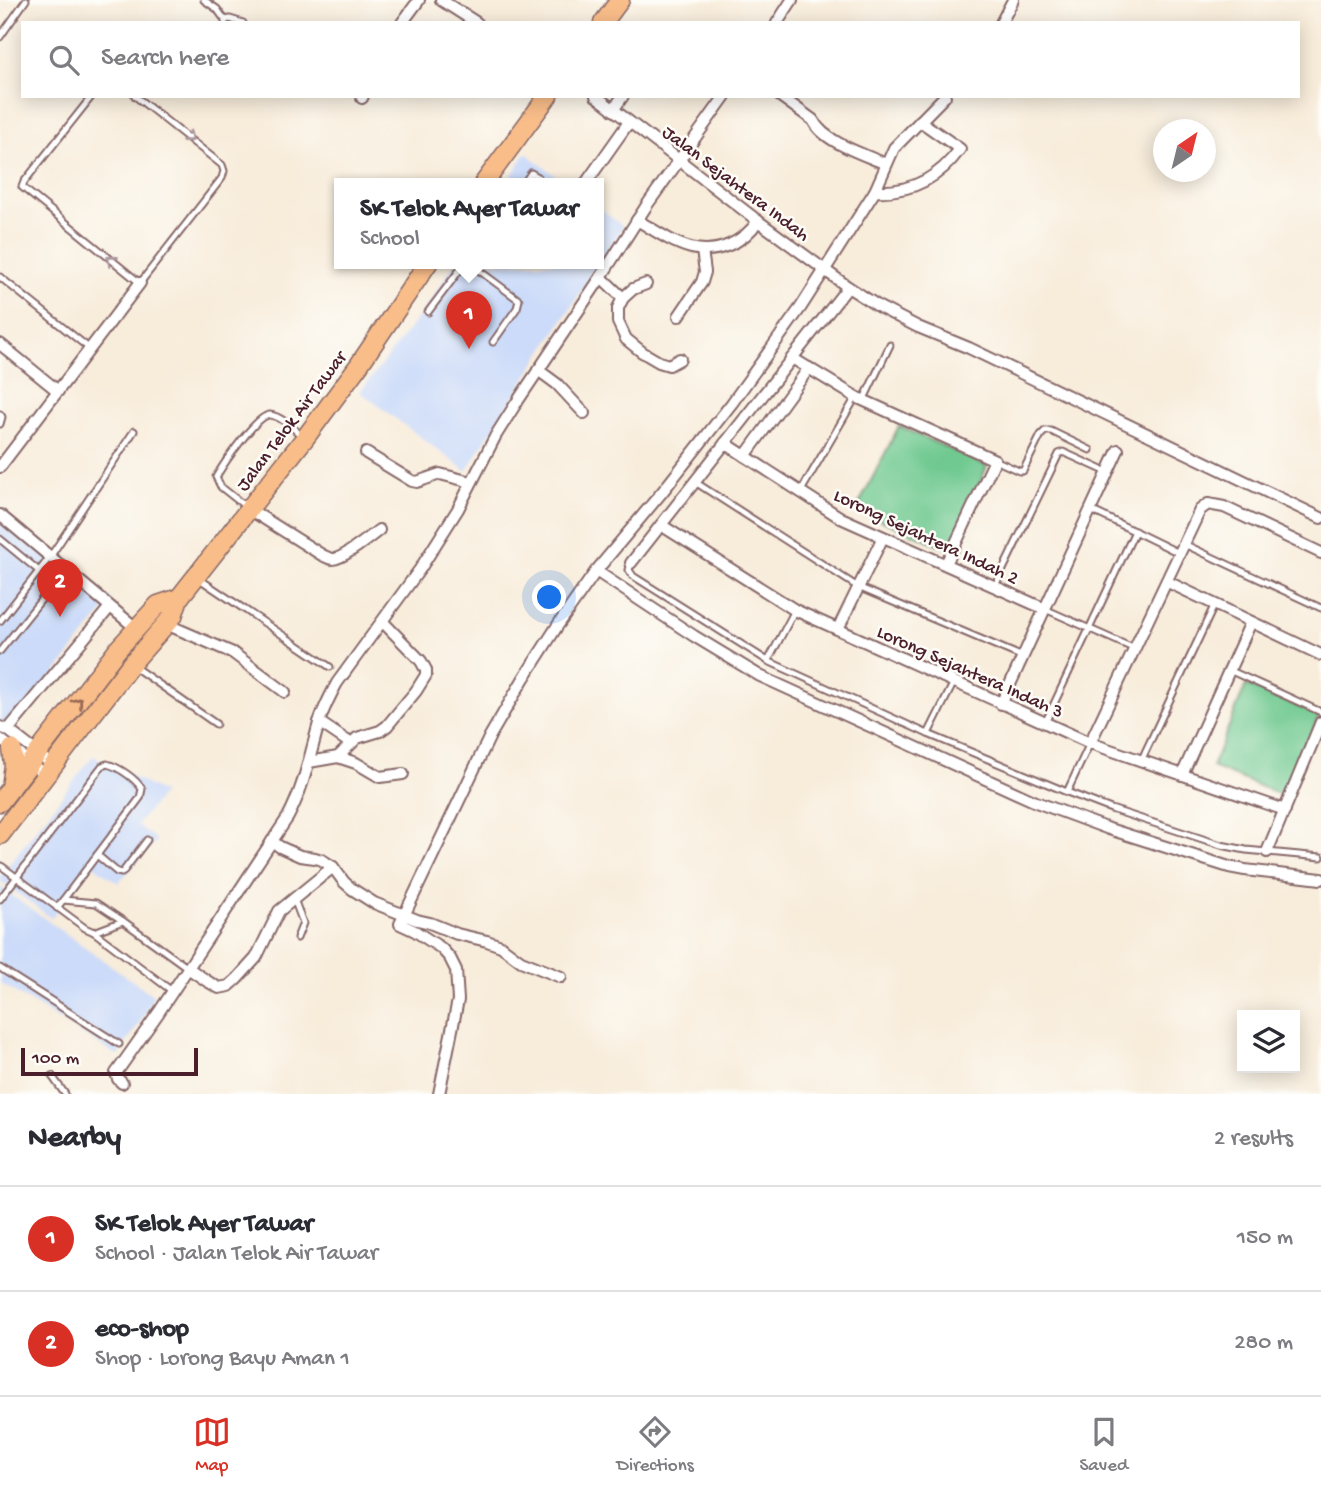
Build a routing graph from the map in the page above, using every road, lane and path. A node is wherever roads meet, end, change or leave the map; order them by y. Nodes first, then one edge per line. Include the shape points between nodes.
1 (26, 0) edge
2 (204, 0) edge
3 (419, 0) edge
4 (441, 0) edge
5 (620, 0) edge
6 (792, 0) edge
7 (1013, 0) edge
8 (225, 21) edge
9 (403, 21) edge
10 (474, 21) edge
11 (604, 21) edge
12 (778, 21) edge
13 (1002, 21) edge
14 (0, 37) edge
15 (90, 98) edge
16 (138, 98) edge
17 (547, 98) edge
18 (598, 98) edge
19 (622, 98) edge
20 (725, 98) edge
21 (782, 98) edge
22 (943, 98) edge
23 (613, 110) junction
24 (920, 121) junction
25 (629, 122) junction
26 (679, 160) junction
27 (886, 164) junction
28 (538, 177) dead end
29 (488, 178) edge
30 (528, 178) edge
31 (590, 178) edge
32 (875, 191) junction
33 (637, 220) junction
34 (758, 221) junction
35 (702, 250) junction
36 (424, 269) edge
37 (462, 269) edge
38 (475, 269) edge
39 (824, 270) junction
40 (0, 277) edge
41 (601, 277) junction
42 (141, 283) junction
43 (646, 284) dead end
44 (848, 287) junction
45 (623, 299) junction
46 (428, 312) dead end
47 (679, 316) dead end
48 (494, 342) dead end
49 (0, 344) edge
50 (890, 345) dead end
51 (90, 349) junction
52 (792, 358) junction
53 (680, 359) dead end
54 (809, 369) junction
55 (538, 370) junction
56 (58, 391) junction
57 (860, 399) junction
58 (584, 413) dead end
59 (0, 414) edge
60 (0, 424) edge
61 (134, 431) dead end
62 (305, 438) junction
63 (725, 443) junction
64 (1090, 450) dead end
65 (1118, 450) dead end
66 (366, 453) dead end
67 (745, 456) junction
68 (995, 460) junction
69 (0, 467) edge
70 (1108, 472) junction
71 (471, 482) junction
72 (695, 482) junction
73 (800, 492) junction
74 (249, 509) junction
75 (1091, 510) junction
76 (0, 515) edge
77 (1321, 518) edge
78 (661, 525) junction
79 (379, 530) dead end
80 (1135, 531) junction
81 (883, 537) junction
82 (0, 539) edge
83 (1182, 548) junction
84 (1321, 553) edge
85 (50, 557) junction
86 (631, 563) joint
87 (946, 565) junction
88 (39, 570) junction
89 (65, 570) junction
90 (596, 571) junction
91 (196, 576) junction
92 (1172, 584) dead end
93 (995, 586) junction
94 (858, 587) junction
95 (179, 598) junction
96 (1215, 605) junction
97 (110, 607) junction
98 (1321, 608) edge
99 (1045, 609) junction
100 (795, 610) junction
101 (0, 621) edge
102 (383, 622) junction
103 (1251, 622) junction
104 (166, 624) junction
105 (1089, 628) junction
106 (137, 629) junction
107 (838, 629) junction
108 (1, 647) edge
109 (1135, 649) junction
110 (1321, 655) edge
111 (1023, 657) junction
112 (768, 661) junction
113 (131, 664) junction
114 (330, 667) dead end
115 (1229, 670) junction
116 (954, 682) junction
117 (285, 692) dead end
118 (1002, 704) junction
119 (1321, 712) edge
120 (319, 722) junction
121 (1321, 722) edge
122 (1045, 723) junction
123 (216, 724) dead end
124 (928, 734) junction
125 (3, 737) edge
126 (350, 743) junction
127 (1090, 743) junction
128 (338, 757) junction
129 (34, 758) junction
130 (1142, 761) junction
131 (309, 762) junction
132 (49, 770) junction
133 (403, 774) dead end
134 (1182, 775) junction
135 (1067, 792) junction
136 (6, 795) edge
137 (1285, 810) junction
138 (0, 835) edge
139 (147, 840) dead end
140 (272, 841) junction
141 (1267, 852) junction
142 (97, 855) junction
143 (1321, 858) edge
144 (0, 865) edge
145 (333, 867) junction
146 (17, 878) junction
147 (1321, 879) edge
148 (0, 899) edge
149 (294, 899) junction
150 (63, 900) junction
151 (57, 908) junction
152 (404, 916) junction
153 (123, 921) junction
154 (94, 932) junction
155 (297, 938) dead end
156 (0, 968) edge
157 (188, 968) junction
158 (561, 977) dead end
159 (172, 991) junction
160 (119, 1044) dead end
161 (52, 1076) dead end
162 (122, 1083) dead end
163 (65, 1094) edge
164 (439, 1094) edge

1 - 14 lane
2 - 8 lane
3 - 9 street
4 - 10 street
5 - 11 main road
6 - 12 street
7 - 13 street
42 -> 15 lane via 22,187
16 -> 42 lane via 224,171
17 - 29 main road
18 - 23 street, Jalan Sejahtera Indah
19 - 23 street
20 - 26 street
21 - 27 street via 834,141
22 - 24 street
23 - 25 street, Jalan Sejahtera Indah
24 - 27 street via 894,148
24 - 32 street via 960,149 950,163 923,183
25 - 26 street, Jalan Sejahtera Indah
25 - 31 street
26 - 33 street
26 - 34 street, Jalan Sejahtera Indah
27 - 32 street
28 - 30 lane via 531,173
32 - 39 street
33 - 35 street via 675,242
33 - 41 street
34 - 35 street via 743,239
34 - 39 street, Jalan Sejahtera Indah
35 - 47 street via 702,282
36 - 62 main road, Jalan Telok Air Tawar
37 - 46 lane
38 - 48 lane via 519,300
39 - 44 street, Jalan Sejahtera Indah
39 - 90 street via 732,403
40 - 51 lane
41 - 45 street
41 - 55 street
42 - 51 street
43 - 45 street
44 - 52 street
44 - 77 street, Jalan Sejahtera Indah via 918,327
45 - 53 street via 618,322 626,339 659,362 670,365
49 - 56 street
50 - 57 lane
51 - 56 street
52 - 54 street
52 - 63 street
54 - 57 street
54 - 67 street
55 - 58 street
55 - 71 street
56 - 69 street
57 - 68 street
57 - 73 lane
59 - 60 lane
61 - 85 lane
62 - 74 main road, Jalan Telok Air Tawar
62 - 74 lane via 272,415 264,415 255,424 216,477 221,487
63 - 67 street, Lorong Sejahtera Indah 2
63 - 72 street
64 - 68 lane via 1045,431 1023,471
65 - 70 street
66 - 71 street via 412,481 440,474
67 - 73 street, Lorong Sejahtera Indah 2
68 - 87 street
70 - 75 street
70 - 93 lane via 1059,454
71 - 102 street via 440,538
72 - 78 street
72 - 94 lane
73 - 81 street, Lorong Sejahtera Indah 2
74 - 79 street via 333,559
74 - 91 main road, Jalan Telok Air Tawar
75 - 80 lane
75 - 99 street
76 - 85 street
78 - 86 street
78 - 100 street, Lorong Sejahtera Indah 3
80 - 83 lane
80 - 105 lane
81 - 87 street, Lorong Sejahtera Indah 2
81 - 94 street
82 - 88 lane
83 - 84 street via 1200,510 1215,504
83 - 98 lane
83 - 109 street
85 - 88 lane
85 - 89 street
86 - 112 lane via 633,576
87 - 93 street, Lorong Sejahtera Indah 2
88 - 101 lane
89 - 97 street
89 - 108 lane
90 - 147 street via 760,676 1036,802 1228,867
90 - 152 street via 490,736
91 - 95 main road, Jalan Telok Air Tawar
91 - 114 lane
92 - 96 street
93 - 99 street, Lorong Sejahtera Indah 2
94 - 107 street
94 - 111 lane
95 - 104 main road, Jalan Telok Air Tawar
95 - 106 main road, Jalan Telok Air Tawar via 158,606
96 - 103 street
96 - 130 lane
97 - 106 street
97 - 125 street
99 - 105 lane
99 - 111 street
100 - 107 street, Lorong Sejahtera Indah 3
100 - 112 lane
102 - 120 street via 337,683
102 - 126 street via 421,661 426,675 387,726
103 - 110 street
103 - 115 street
104 - 113 main road, Jalan Telok Air Tawar
104 - 117 street via 233,653
105 - 109 lane
105 - 122 lane
129 -> 106 main road, Jalan Telok Air Tawar
107 - 116 street, Lorong Sejahtera Indah 3
109 - 127 street
111 - 118 street
112 - 124 lane
113 - 123 lane
113 - 132 main road, Jalan Telok Air Tawar
115 - 119 lane
115 - 134 street
116 - 118 street, Lorong Sejahtera Indah 3
116 - 124 lane
118 - 122 street, Lorong Sejahtera Indah 3
120 - 126 street
120 - 131 street
121 - 137 street
122 - 127 street, Lorong Sejahtera Indah 3
124 - 135 lane
125 - 129 street
125 - 129 street
125 - 136 main road via 14,765
126 - 128 street
127 - 130 street, Lorong Sejahtera Indah 3
127 - 135 lane
128 - 131 street
128 - 133 street via 380,777
129 - 132 street
129 - 136 main road, Jalan Telok Air Tawar
130 - 134 street, Lorong Sejahtera Indah 3
131 - 140 street via 296,801
132 - 138 main road, Jalan Telok Air Tawar
134 - 137 street, Lorong Sejahtera Indah 3
135 - 141 lane via 1222,845
137 - 141 street
139 - 142 lane via 122,873
140 - 145 street
140 - 157 street
141 - 143 lane
142 - 146 lane via 142,789 107,764
142 - 150 lane
144 - 146 lane
145 - 149 street
145 - 152 street via 361,896
146 - 148 lane
146 - 151 lane
149 - 155 lane via 303,923
149 - 157 street via 279,911 256,957 229,986 219,988
150 - 151 lane
150 - 153 lane via 96,903
151 - 154 lane
152 - 158 street via 501,946 521,961
152 - 164 street via 400,924 442,948 456,970 458,1000
153 - 154 lane
153 - 157 lane
154 - 159 lane
156 - 160 lane
157 - 159 street
159 - 162 street via 116,1073
161 - 163 lane

